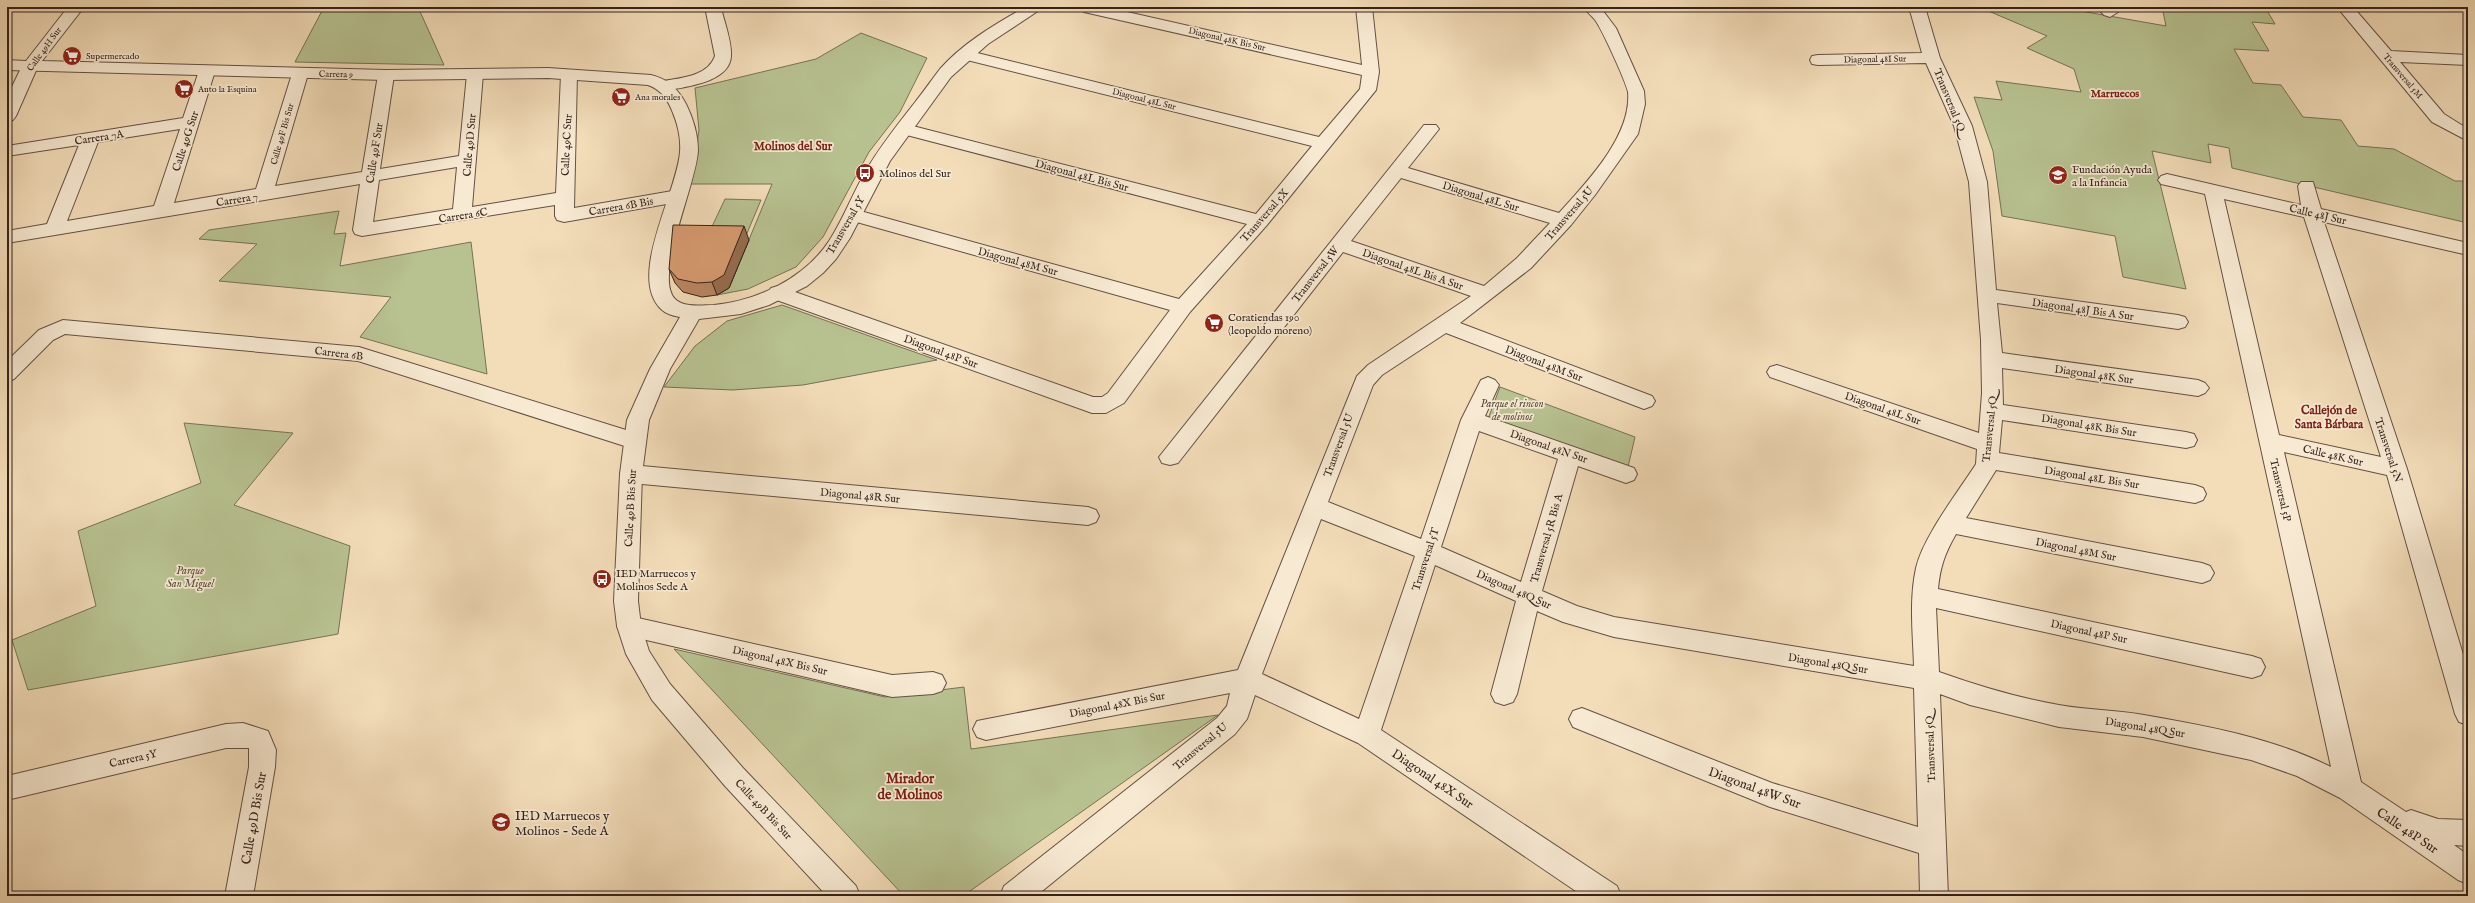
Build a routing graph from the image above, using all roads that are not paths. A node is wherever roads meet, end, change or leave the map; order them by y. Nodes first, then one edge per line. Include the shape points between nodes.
1 (76, 7) edge
2 (713, 7) edge
3 (1036, 7) edge
4 (1084, 7) edge
5 (1364, 7) edge
6 (1591, 7) edge
7 (1917, 7) edge
8 (2346, 7) edge
9 (965, 55) junction
10 (2387, 56) junction
11 (1932, 58) junction
12 (1818, 60) dead end
13 (2468, 60) edge
14 (7, 65) edge
15 (30, 66) junction
16 (207, 71) junction
17 (1371, 72) junction
18 (300, 74) junction
19 (475, 74) junction
20 (569, 74) junction
21 (386, 75) junction
22 (664, 86) junction
23 (7, 116) edge
24 (2438, 118) junction
25 (2468, 119) edge
26 (191, 122) junction
27 (904, 129) junction
28 (1430, 129) dead end
29 (2468, 136) edge
30 (91, 138) junction
31 (1324, 144) junction
32 (7, 151) edge
33 (467, 160) junction
34 (1398, 171) junction
35 (370, 176) junction
36 (2167, 180) dead end
37 (2307, 186) dead end
38 (2213, 190) junction
39 (264, 194) junction
40 (678, 196) junction
41 (563, 198) junction
42 (162, 211) junction
43 (2312, 213) junction
44 (462, 215) junction
45 (852, 215) junction
46 (564, 216) joint
47 (1260, 221) junction
48 (1564, 221) junction
49 (54, 229) junction
50 (362, 230) joint
51 (7, 237) edge
52 (1339, 244) junction
53 (2468, 249) edge
54 (778, 293) junction
55 (1487, 294) junction
56 (1987, 296) junction
57 (1184, 306) junction
58 (693, 313) junction
59 (2178, 322) dead end
60 (1444, 325) junction
61 (1990, 359) junction
62 (1777, 372) dead end
63 (7, 374) edge
64 (1488, 385) dead end
65 (2198, 388) dead end
66 (1644, 401) dead end
67 (1106, 405) joint
68 (1992, 411) junction
69 (1472, 420) junction
70 (2186, 440) dead end
71 (634, 441) junction
72 (2270, 441) junction
73 (1571, 453) junction
74 (1988, 453) junction
75 (1170, 457) dead end
76 (2396, 469) junction
77 (631, 474) junction
78 (1626, 474) dead end
79 (2195, 494) dead end
80 (1316, 507) junction
81 (1088, 516) dead end
82 (1950, 524) junction
83 (1427, 551) junction
84 (2202, 573) dead end
85 (1529, 596) junction
86 (1925, 596) junction
87 (629, 626) junction
88 (2252, 667) dead end
89 (1247, 679) junction
90 (1927, 679) junction
91 (933, 683) dead end
92 (1504, 694) dead end
93 (2468, 714) edge
94 (1582, 719) dead end
95 (986, 729) dead end
96 (1367, 735) junction
97 (259, 739) joint
98 (7, 788) edge
99 (2349, 789) junction
100 (2384, 814) junction
101 (2468, 833) edge
102 (1933, 844) junction
103 (2468, 871) edge
104 (239, 896) edge
105 (846, 896) edge
106 (1014, 896) edge
107 (1607, 896) edge
108 (1934, 896) edge

1 - 15 street, Calle 49H Sur
2 - 22 street via 723,56 722,64 716,71 700,78
3 - 9 street, Transversal 5Y via 991,35
4 - 17 street, Diagonal 48K Bis Sur
5 - 17 street, Transversal 5X
6 - 48 street, Transversal 5U via 1608,28 1636,91 1636,104 1629,134
7 - 11 street, Transversal 5Q
8 - 10 street, Transversal 5M
9 - 27 street, Transversal 5Y via 954,64
9 - 31 street, Diagonal 48L Sur
10 - 13 street
10 - 24 street, Transversal 5M
11 - 12 street, Diagonal 48I Sur
11 - 56 street, Transversal 5Q via 1963,126 1978,182
14 - 15 street, Carrera 9
15 - 16 street, Carrera 9
15 - 23 street, Calle 49H Sur
16 - 18 street, Carrera 9
16 - 26 street, Calle 49G Sur
17 - 31 street, Transversal 5X via 1368,90
18 - 21 street, Carrera 9
18 - 39 street, Calle 49F Bis Sur
19 - 20 street, Carrera 9
19 - 21 street, Carrera 9
19 - 33 street, Calle 49D Sur
20 - 22 street, Carrera 9 via 636,78
20 - 41 street, Calle 49C Sur
21 - 35 street, Calle 49F Sur
22 - 40 street via 677,103 688,137 689,151
24 - 25 street
24 - 29 street, Transversal 5M
26 - 30 street, Carrera 7A
26 - 42 street, Calle 49G Sur
27 - 45 street, Transversal 5Y via 870,180
27 - 47 street, Diagonal 48L Bis Sur
28 - 34 street, Transversal 5W
30 - 32 street, Carrera 7A
30 - 49 street
31 - 47 street, Transversal 5X
33 - 35 street, Carrera 7
33 - 44 street, Calle 49D Sur
34 - 48 street, Diagonal 48L Sur
34 - 52 street, Transversal 5W
35 - 39 street, Carrera 7
35 - 50 street, Calle 49F Sur
36 - 38 street, Calle 48J Sur
37 - 43 street, Transversal 5N
38 - 43 street, Calle 48J Sur
38 - 72 street, Transversal 5P
39 - 42 street, Carrera 7
40 - 46 street, Carrera 6B Bis
40 - 58 street via 659,262 660,295 668,304
41 - 44 street, Carrera 6C
41 - 46 street, Calle 49C Sur
42 - 49 street, Carrera 7
43 - 53 street, Calle 48J Sur
43 - 76 street, Transversal 5N
44 - 50 street, Carrera 6C
45 - 54 street, Transversal 5Y via 828,256 799,282
45 - 57 street, Diagonal 48M Sur
47 - 57 street, Transversal 5X
48 - 55 street, Transversal 5U via 1524,263
49 - 51 street, Carrera 7
52 - 55 street, Diagonal 48L Bis A Sur
52 - 75 street, Transversal 5W
54 - 58 street, Transversal 5Y via 738,308
54 - 67 street, Diagonal 48P Sur via 1092,405
55 - 60 street, Transversal 5U
56 - 59 street, Diagonal 48J Bis A Sur
56 - 61 street, Transversal 5Q
57 - 67 street, Transversal 5X via 1116,398
58 - 71 street, Calle 49B Bis Sur via 647,395
60 - 66 street, Diagonal 48M Sur
60 - 80 street, Transversal 5U via 1375,370 1364,381
61 - 65 street, Diagonal 48K Sur
61 - 68 street, Transversal 5Q
62 - 74 street, Diagonal 48L Sur
63 - 71 street, Carrera 6B via 46,335 55,329 69,327 359,354
64 - 69 street, Transversal 5T
68 - 70 street, Diagonal 48K Bis Sur
68 - 74 street, Transversal 5Q
69 - 73 street, Diagonal 48N Sur
69 - 83 street, Transversal 5T
71 - 77 street, Calle 49B Bis Sur
72 - 76 street, Calle 48K Sur
72 - 99 street, Transversal 5P
73 - 78 street, Diagonal 48N Sur
73 - 85 street, Transversal 5R Bis A
74 - 79 street, Diagonal 48L Bis Sur
74 - 82 street, Transversal 5Q
76 - 93 street, Transversal 5N
77 - 81 street, Diagonal 48R Sur
77 - 87 street, Calle 49B Bis Sur via 626,601
80 - 83 street, Diagonal 48Q Sur
80 - 89 street, Transversal 5U
82 - 84 street, Diagonal 48M Sur
82 - 86 street, Transversal 5Q via 1935,548 1928,567
83 - 85 street, Diagonal 48Q Sur
83 - 96 street, Transversal 5T
85 - 90 street, Diagonal 48Q Sur via 1572,615 1614,627
85 - 92 street, Transversal 5R Bis A
86 - 88 street, Diagonal 48P Sur
86 - 90 street, Transversal 5Q
87 - 91 street, Diagonal 48X Bis Sur via 892,686
87 - 105 street, Calle 49B Bis Sur via 638,654 661,692 734,777
89 - 95 street, Diagonal 48X Bis Sur
89 - 96 street, Diagonal 48X Sur
89 - 106 street, Transversal 5U via 1238,711 1226,726
90 - 99 street, Diagonal 48Q Sur via 1970,694 2059,716 2143,726 2251,748 2305,767
90 - 102 street, Transversal 5Q
94 - 102 street, Diagonal 48W Sur via 1770,795
96 - 107 street, Diagonal 48X Sur
97 - 98 street, Carrera 5Y via 244,735 226,736
97 - 104 street, Calle 49D Bis Sur via 263,750 262,767
99 - 100 street, Calle 48P Sur
100 - 101 street via 2438,832
100 - 103 street, Calle 48P Sur
102 - 108 street, Transversal 5Q

